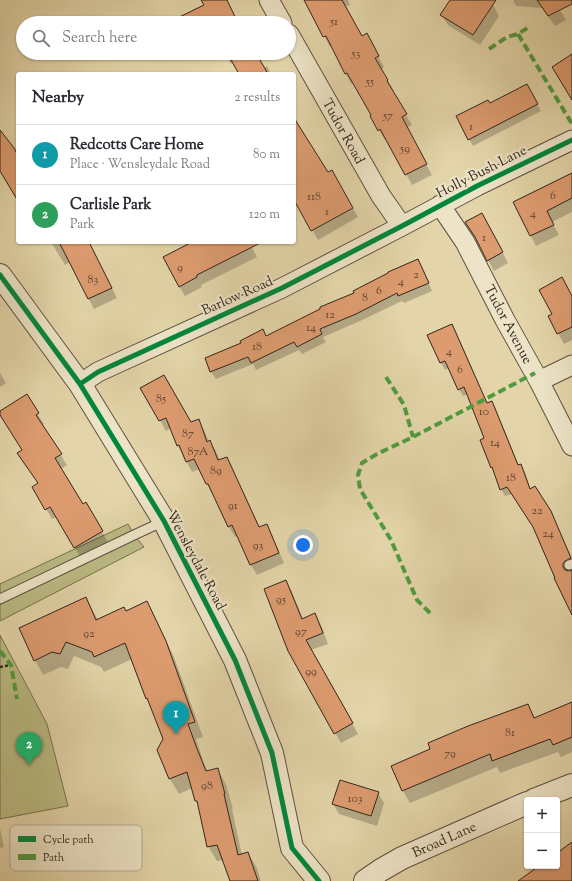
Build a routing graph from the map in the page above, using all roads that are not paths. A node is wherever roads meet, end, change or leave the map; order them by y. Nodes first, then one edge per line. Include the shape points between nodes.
1 (269, 0) edge
2 (278, 16) edge
3 (296, 46) edge
4 (572, 140) edge
5 (440, 206) junction
6 (402, 226) junction
7 (0, 275) edge
8 (572, 365) edge
9 (539, 381) junction
10 (80, 384) junction
11 (572, 446) edge
12 (164, 521) junction
13 (0, 599) edge
14 (572, 784) edge
15 (541, 797) edge
16 (524, 804) edge
17 (318, 881) edge
18 (365, 881) edge

1 - 2 street
3 - 6 street, Tudor Road via 381,196
4 - 5 street, Holly Bush Lane
5 - 6 street, Holly Bush Lane
5 - 9 street, Tudor Avenue via 465,242
6 - 10 street, Barlow Road via 282,288 98,372
7 - 10 street, Wensleydale Road
8 - 9 street
9 - 11 street, Tudor Avenue
10 - 12 street, Wensleydale Road
12 - 13 lane
12 - 17 street, Wensleydale Road via 235,660 272,753 292,848
14 - 15 street
16 - 18 street, Broad Lane via 402,858

